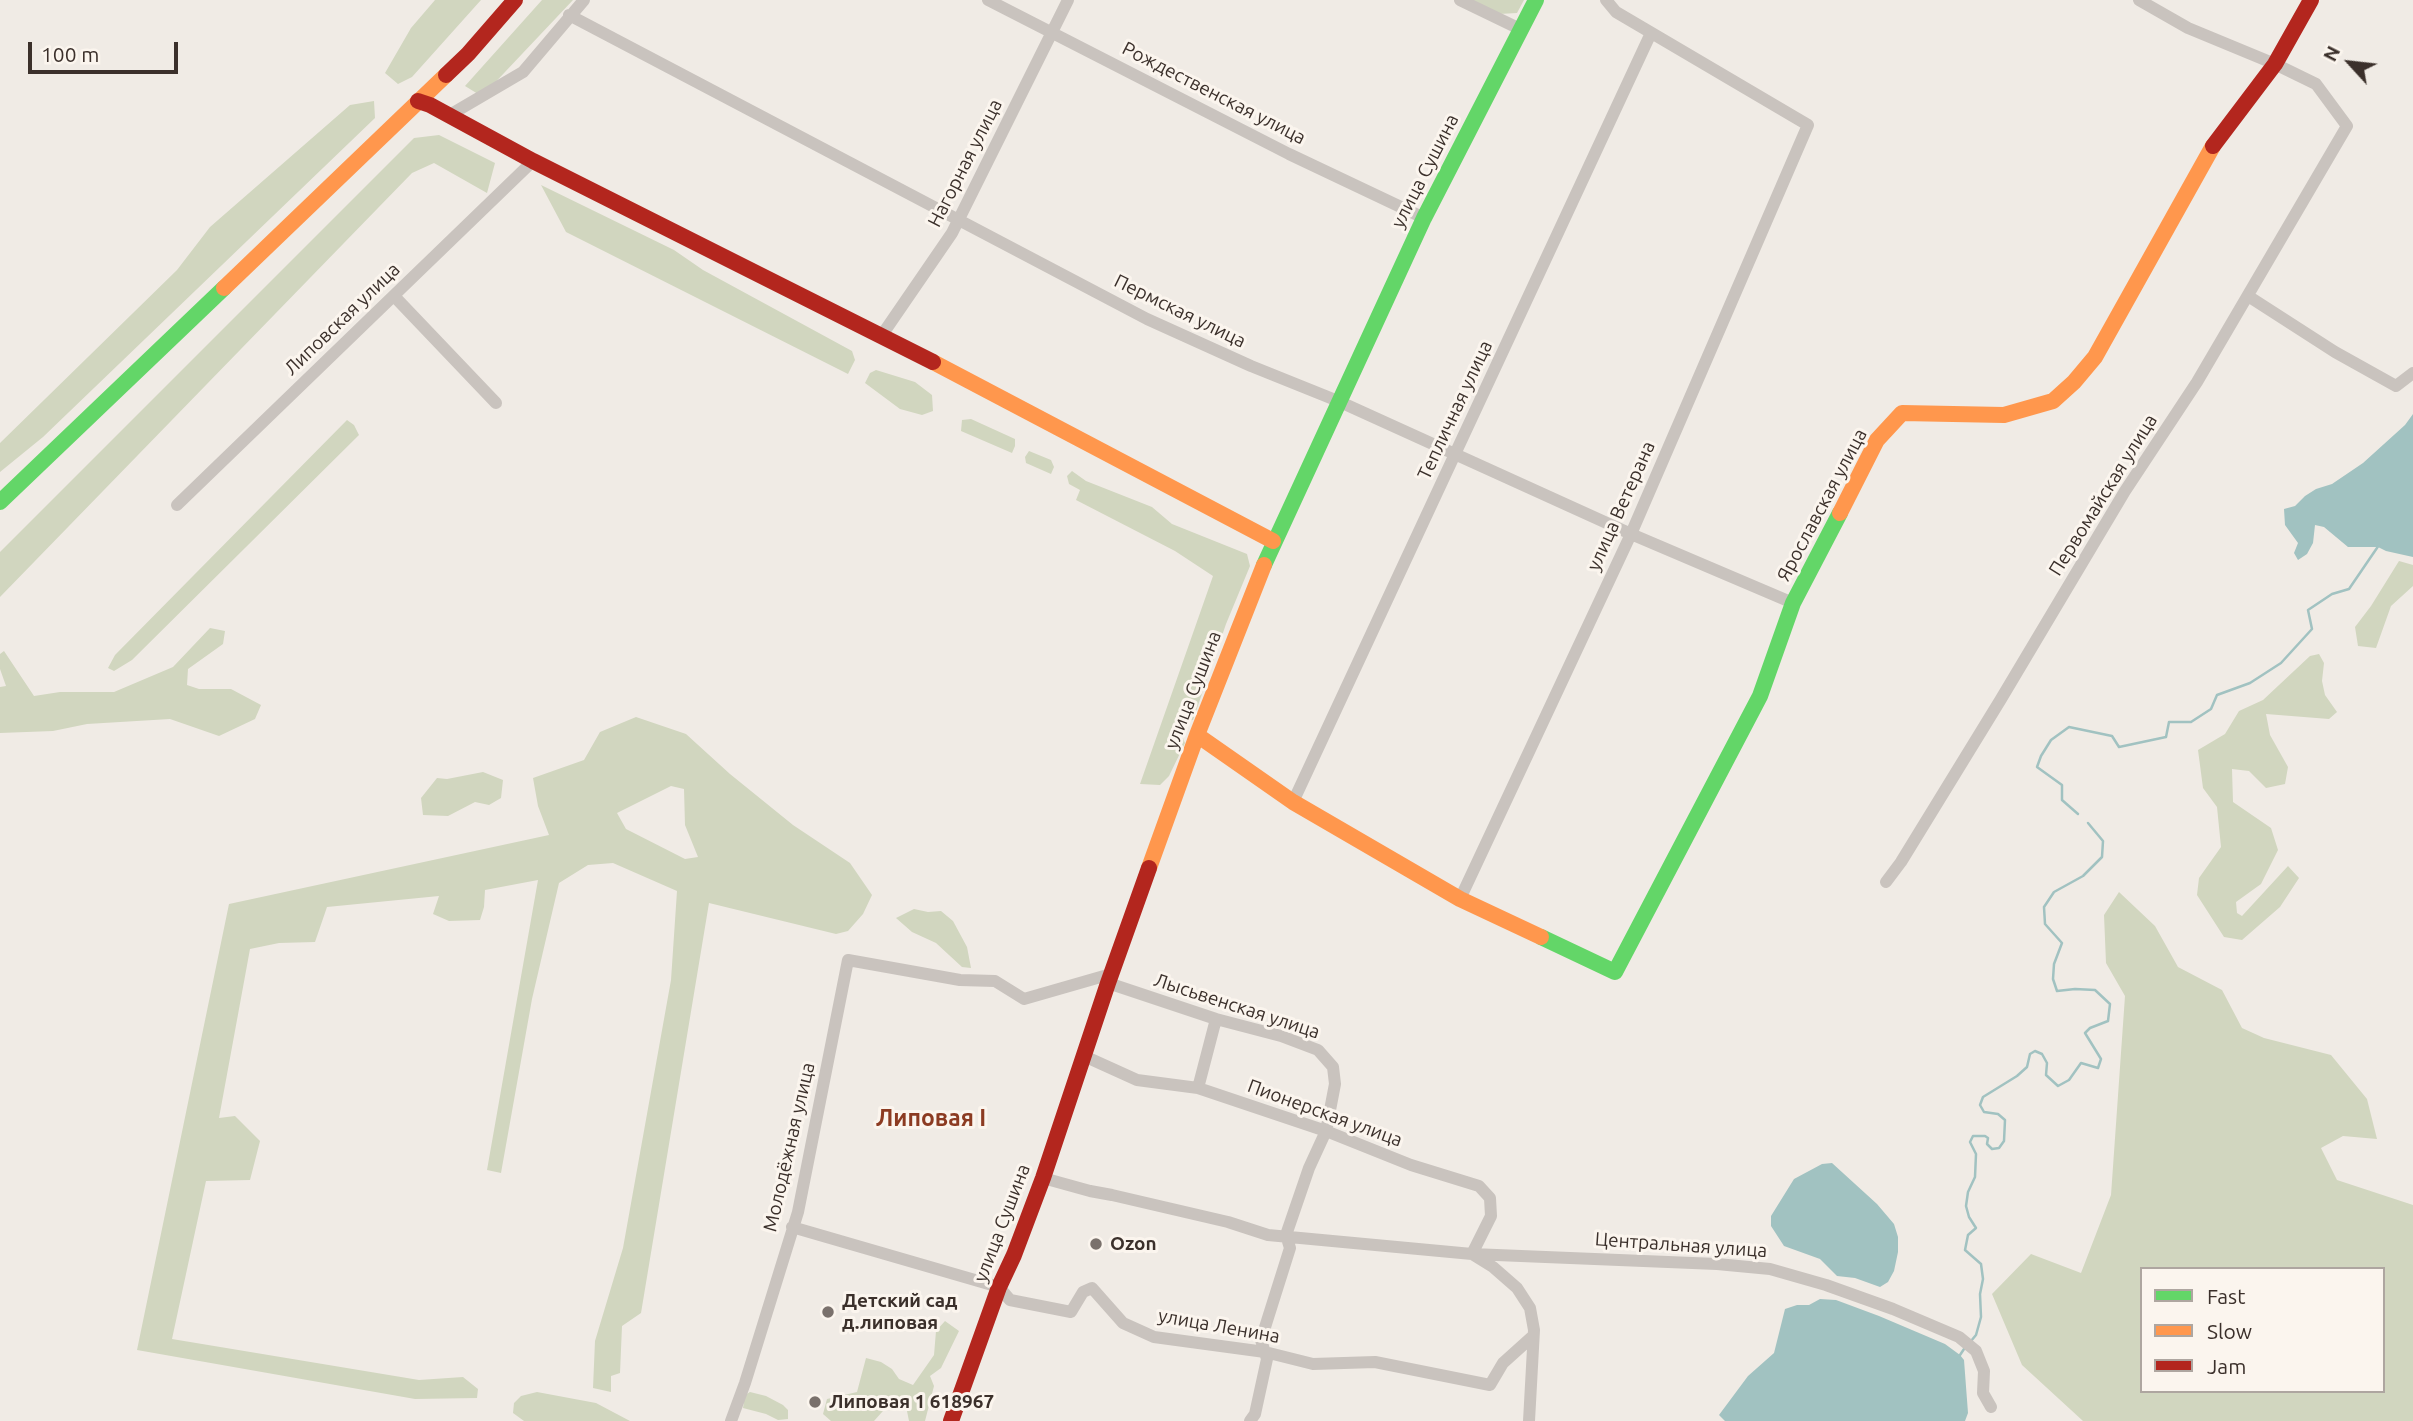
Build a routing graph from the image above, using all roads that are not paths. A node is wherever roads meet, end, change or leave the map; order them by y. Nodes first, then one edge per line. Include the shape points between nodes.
1 (515, 0) edge
2 (584, 0) edge
3 (988, 0) edge
4 (1068, 0) edge
5 (1460, 0) edge
6 (1536, 0) edge
7 (1606, 0) edge
8 (2139, 0) edge
9 (2311, 0) edge
10 (569, 15) junction
11 (1520, 29) junction
12 (1052, 32) junction
13 (1651, 33) junction
14 (2275, 64) junction
15 (418, 101) junction
16 (449, 116) junction
17 (533, 161) junction
18 (1423, 218) junction
19 (958, 221) junction
20 (394, 296) junction
21 (2248, 296) junction
22 (883, 335) junction
23 (2413, 373) edge
24 (1338, 401) junction
25 (496, 403) dead end
26 (1455, 456) junction
27 (0, 502) edge
28 (177, 505) dead end
29 (1631, 534) junction
30 (1273, 541) junction
31 (1793, 603) junction
32 (1197, 734) junction
33 (1293, 802) junction
34 (1886, 883) dead end
35 (1460, 899) junction
36 (1110, 979) junction
37 (1216, 1019) junction
38 (1084, 1056) junction
39 (1198, 1088) junction
40 (1326, 1130) junction
41 (1043, 1178) junction
42 (792, 1227) junction
43 (1286, 1236) junction
44 (1472, 1254) junction
45 (999, 1287) junction
46 (1533, 1336) junction
47 (1265, 1352) junction
48 (1991, 1407) dead end
49 (731, 1421) edge
50 (951, 1421) edge
51 (1250, 1421) edge
52 (1529, 1421) edge

1 - 15 street via 468,54
2 - 10 street
3 - 12 street, Рождественская улица
4 - 12 street, Нагорная улица
5 - 11 street
6 - 11 street, улица Сушина
7 - 13 street via 1616,12
8 - 14 street via 2188,28
9 - 14 street, Ярославская улица
10 - 16 street via 523,72
10 - 19 street, Пермская улица
11 - 18 street, улица Сушина
12 - 18 street, Рождественская улица
12 - 19 street, Нагорная улица
13 - 26 street, Тепличная улица
13 - 29 street, улица Ветерана via 1808,125
14 - 21 street, Первомайская улица via 2316,84 2347,126
14 - 31 street, Ярославская улица via 2206,153 2095,357 2074,382 2053,401 2004,415 1902,413 1878,440
15 - 16 street
15 - 27 street
16 - 17 street
17 - 20 street, Липовская улица
17 - 22 street
18 - 24 street, улица Сушина
19 - 22 street, Нагорная улица
19 - 24 street, Пермская улица via 1147,318
20 - 25 street
20 - 28 street, Липовская улица
21 - 23 street via 2396,386
21 - 34 street, Первомайская улица
22 - 30 street
24 - 26 street, Пермская улица
24 - 30 street, улица Сушина
26 - 29 street, Пермская улица
26 - 33 street, Тепличная улица
29 - 31 street, Пермская улица
29 - 35 street, улица Ветерана
30 - 32 street, улица Сушина
31 - 35 street, Ярославская улица via 1760,696 1615,972
32 - 33 street
32 - 36 street, улица Сушина
33 - 35 street
36 - 37 street, Лысьвенская улица
36 - 38 street, улица Сушина
36 - 42 street, Молодёжная улица via 1024,999 995,981 960,980 848,960
37 - 39 street
37 - 40 street, Лысьвенская улица via 1318,1050 1333,1067 1335,1084
38 - 39 street, Пионерская улица via 1137,1080
38 - 41 street, улица Сушина
39 - 40 street, Пионерская улица
40 - 43 street
40 - 44 street, Пионерская улица via 1411,1165 1479,1186 1490,1198 1491,1216
41 - 43 street, Центральная улица
41 - 45 street, улица Сушина
42 - 45 street, улица Ленина
42 - 49 street, Молодёжная улица
43 - 44 street, Центральная улица
43 - 47 street via 1290,1248 1261,1340
44 - 46 street, Центральная улица via 1517,1288 1530,1308
44 - 48 street, Центральная улица via 1717,1264 1770,1269 1826,1285 1959,1337 1976,1351 1984,1371 1983,1393
45 - 47 street, улица Ленина via 1010,1300 1071,1312 1083,1292 1092,1288 1123,1323 1154,1337
45 - 50 street, улица Сушина
46 - 47 street, улица Ленина via 1503,1363 1490,1385 1376,1362 1313,1364
46 - 52 street, Центральная улица
47 - 51 street

